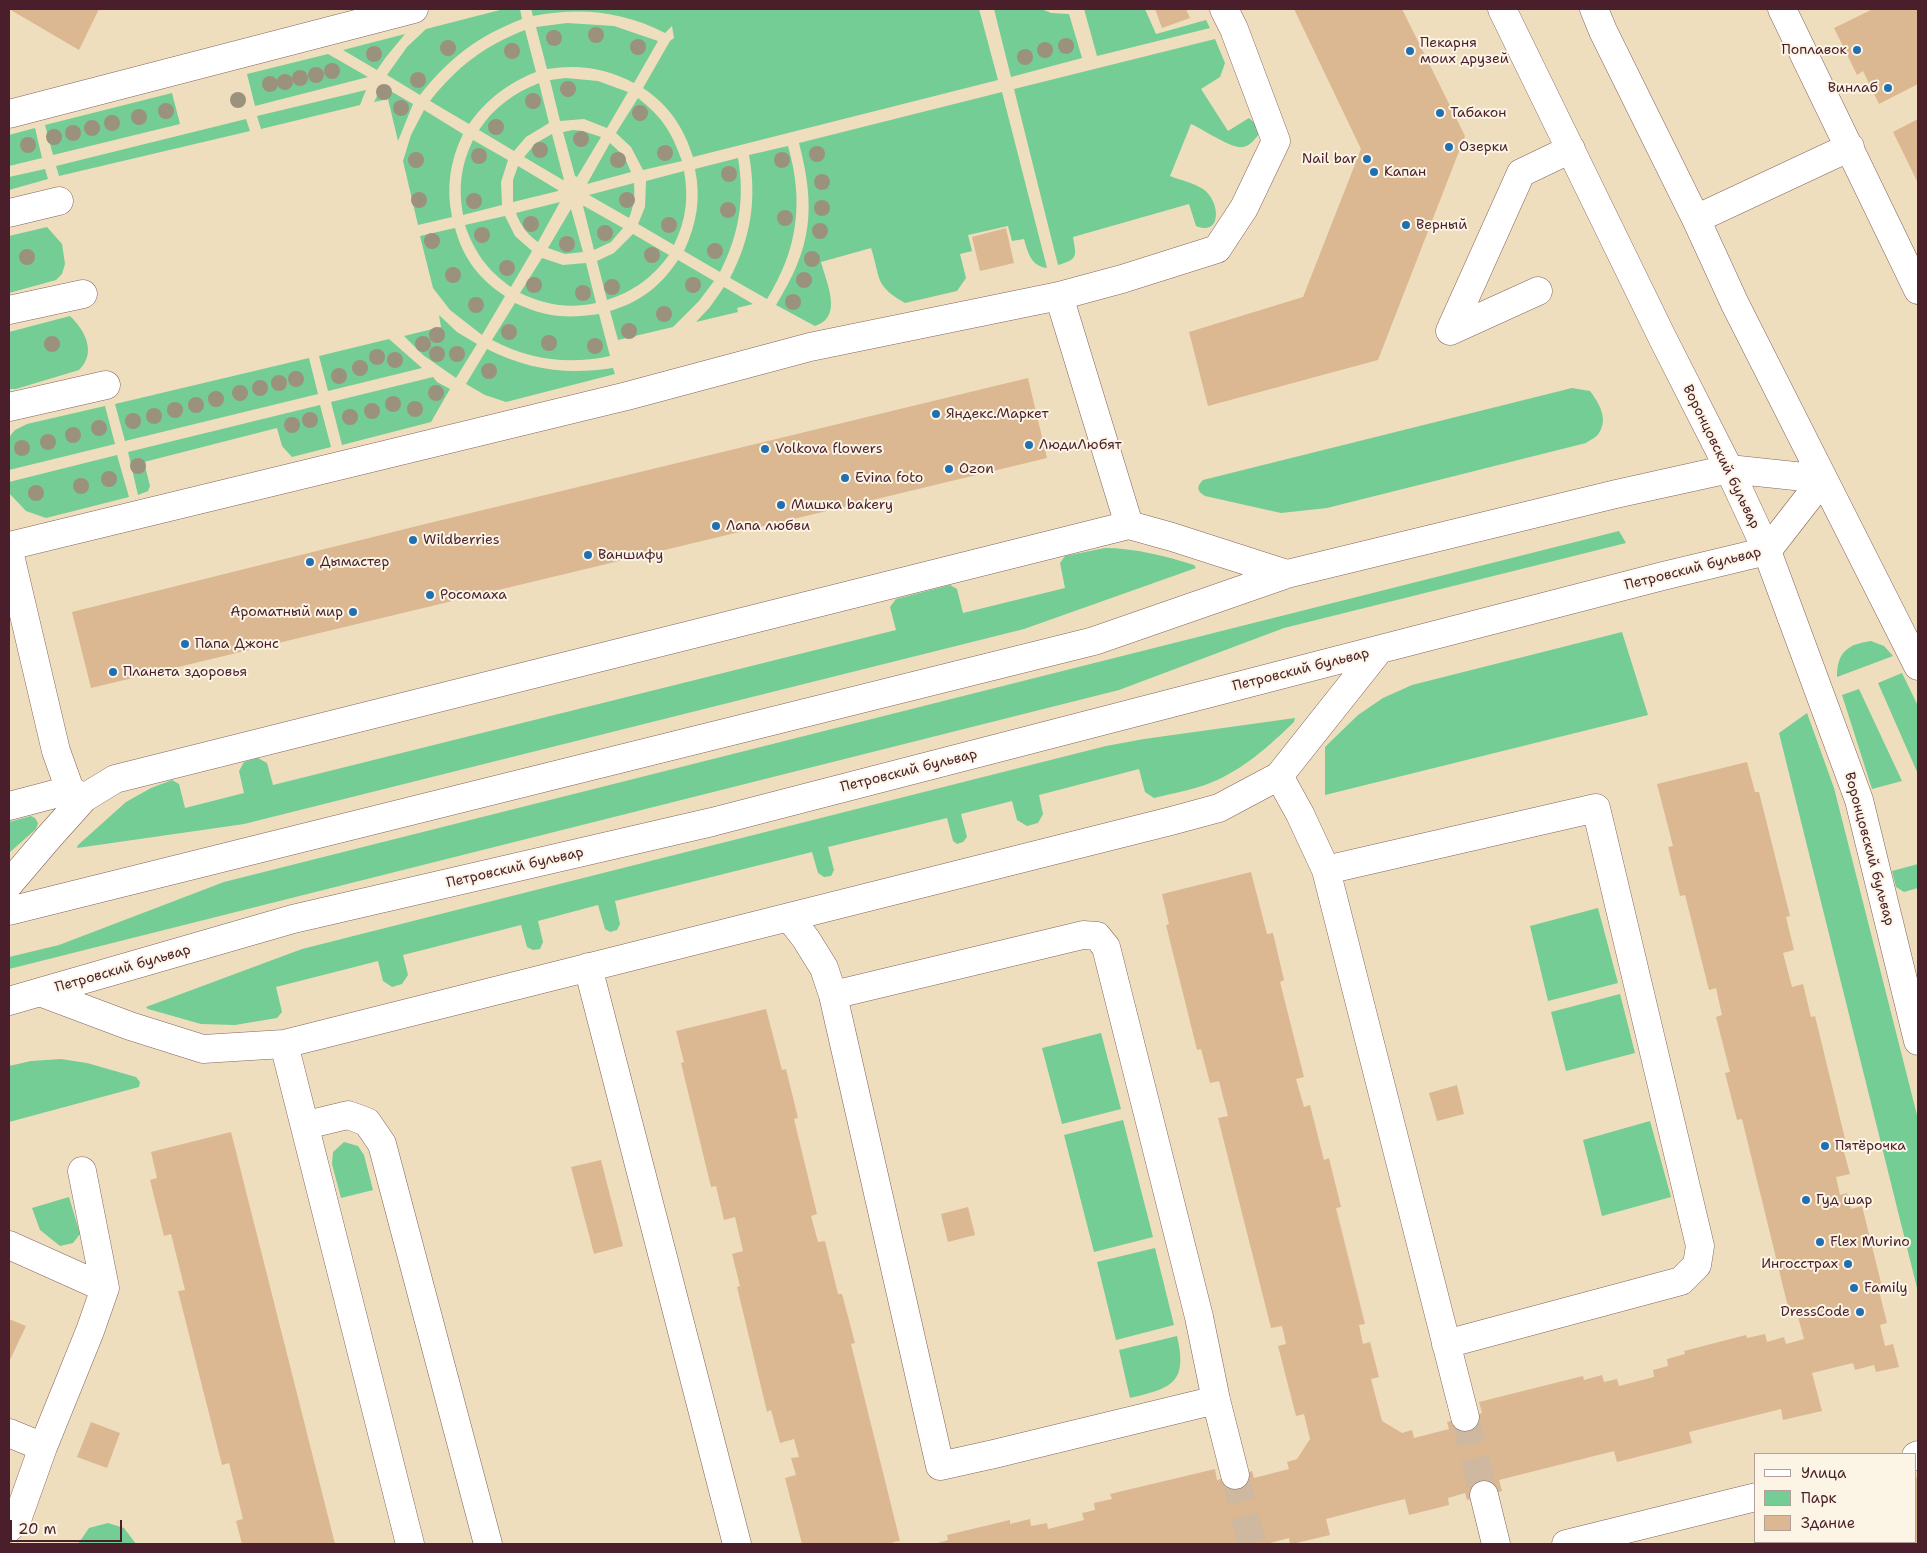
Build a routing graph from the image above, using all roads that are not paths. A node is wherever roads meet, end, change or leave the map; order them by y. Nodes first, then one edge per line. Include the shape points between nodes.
1 (414, 9) edge
2 (1224, 9) edge
3 (1502, 9) edge
4 (1573, 9) edge
5 (1782, 9) edge
6 (1598, 20) edge
7 (9, 114) edge
8 (1850, 147) junction
9 (1571, 149) junction
10 (59, 201) dead end
11 (9, 213) edge
12 (1696, 219) junction
13 (1918, 290) edge
14 (1538, 291) dead end
15 (83, 294) dead end
16 (1059, 296) junction
17 (9, 310) edge
18 (106, 385) dead end
19 (9, 407) edge
20 (1729, 468) junction
21 (1823, 480) junction
22 (1130, 525) junction
23 (9, 546) edge
24 (9, 551) edge
25 (1767, 551) junction
26 (1287, 574) junction
27 (1379, 650) junction
28 (1918, 666) edge
29 (1279, 776) junction
30 (77, 794) junction
31 (9, 806) edge
32 (1326, 870) junction
33 (9, 884) edge
34 (9, 911) edge
35 (789, 917) junction
36 (588, 967) junction
37 (42, 993) junction
38 (833, 995) junction
39 (9, 1001) edge
40 (1918, 1041) edge
41 (284, 1044) junction
42 (306, 1125) junction
43 (82, 1172) dead end
44 (9, 1245) edge
45 (105, 1288) junction
46 (1446, 1344) junction
47 (1216, 1400) junction
48 (1465, 1417) tunnel mouth
49 (9, 1433) edge
50 (43, 1447) junction
51 (1235, 1475) tunnel mouth
52 (1484, 1495) tunnel mouth
53 (1754, 1497) edge
54 (9, 1528) edge
55 (410, 1544) edge
56 (488, 1544) edge
57 (737, 1544) edge
58 (1496, 1544) edge
59 (1566, 1544) edge

1 - 7 street
2 - 16 street via 1276,141 1244,208 1217,249
3 - 9 street, Воронцовский бульвар
4 - 6 street
5 - 8 street
6 - 12 street
8 - 12 street
8 - 13 street
9 - 14 street via 1521,173 1450,331
9 - 20 street, Воронцовский бульвар
10 - 11 street
12 - 21 street
15 - 17 street
16 - 22 street
16 - 23 street via 810,347 627,396
18 - 19 street
20 - 21 street
20 - 25 street, Воронцовский бульвар
20 - 26 street
21 - 25 street, Петровский бульвар
21 - 28 street
22 - 26 street
22 - 30 street via 115,780
24 - 30 street via 56,751
25 - 27 street, Петровский бульвар
25 - 40 street, Воронцовский бульвар via 1859,800
26 - 34 street via 1094,640
27 - 29 street
27 - 37 street, Петровский бульвар via 712,822 293,919
29 - 32 street
29 - 35 street via 1220,808
30 - 31 street
30 - 33 street via 48,837
32 - 46 street
32 - 46 street via 1596,808 1700,1246 1697,1265 1682,1281
35 - 36 street
35 - 38 street via 824,968
36 - 41 street
36 - 57 street
37 - 39 street, Петровский бульвар
37 - 41 street via 203,1050
38 - 47 street via 1083,935 1097,936 1106,947 1199,1317
38 - 47 street via 940,1466
41 - 42 street
42 - 55 street
42 - 56 street via 348,1115 367,1122 382,1144
43 - 45 street
44 - 45 street
45 - 50 street
46 - 48 street
47 - 51 street
49 - 50 street
50 - 54 street via 18,1520
52 - 58 street
53 - 59 street

